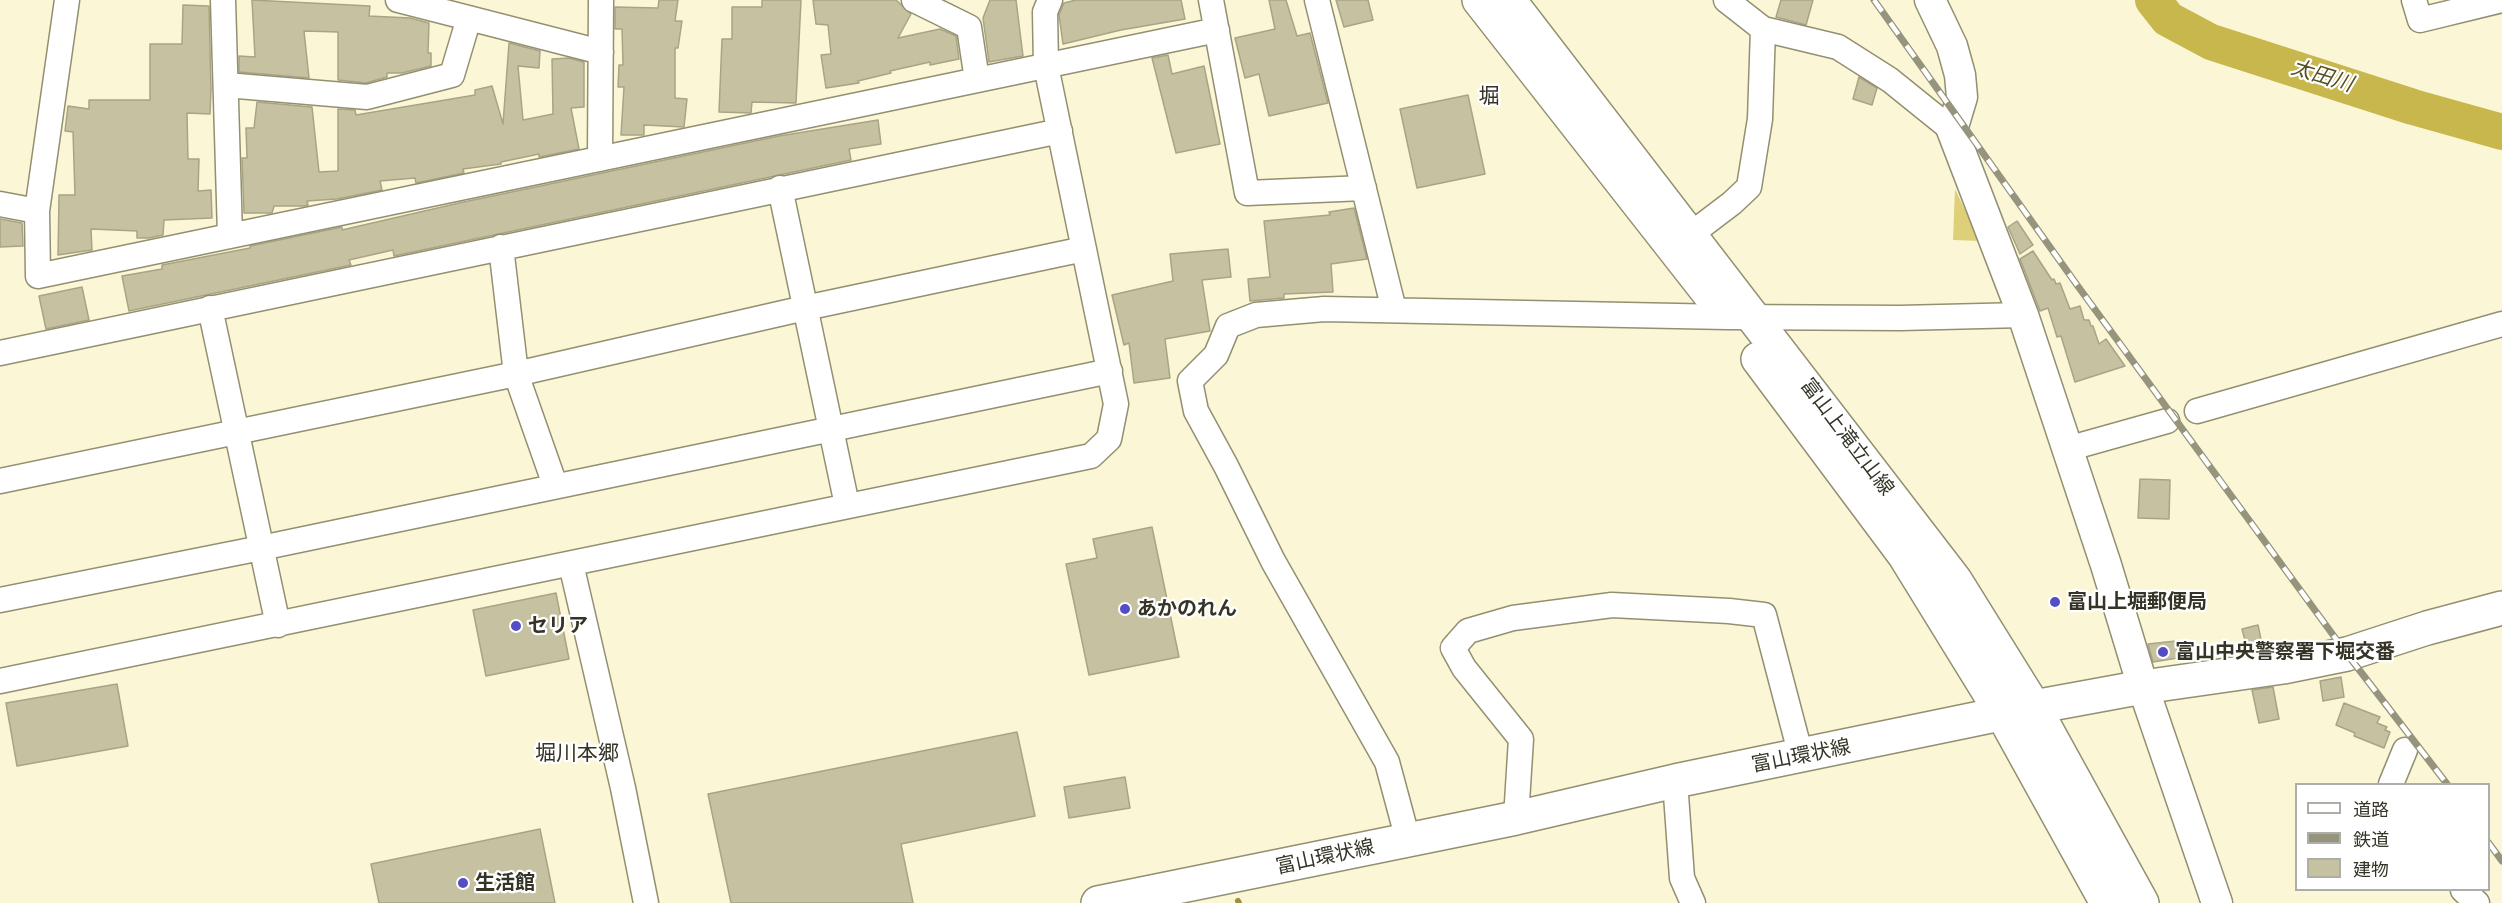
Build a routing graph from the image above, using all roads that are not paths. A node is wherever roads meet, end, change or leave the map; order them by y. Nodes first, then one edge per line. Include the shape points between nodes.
1 (67, 0) edge
2 (223, 0) edge
3 (398, 0) edge
4 (601, 0) edge
5 (914, 0) edge
6 (1050, 0) edge
7 (1211, 0) edge
8 (1317, 0) edge
9 (1479, 0) edge
10 (1509, 0) edge
11 (1726, 0) edge
12 (1930, 0) edge
13 (2414, 0) edge
14 (2502, 0) edge
15 (469, 18) junction
16 (1763, 29) junction
17 (1217, 30) junction
18 (601, 52) junction
19 (1046, 66) junction
20 (977, 80) junction
21 (226, 85) junction
22 (1952, 130) junction
23 (1060, 131) junction
24 (600, 159) junction
25 (780, 188) junction
26 (1364, 188) junction
27 (0, 204) edge
28 (37, 211) junction
29 (230, 235) junction
30 (1682, 241) junction
31 (501, 247) junction
32 (1084, 249) junction
33 (210, 308) junction
34 (805, 308) junction
35 (1394, 310) junction
36 (2023, 315) junction
37 (1741, 316) junction
38 (2502, 324) edge
39 (0, 353) edge
40 (1110, 371) junction
41 (516, 374) junction
42 (2197, 411) dead end
43 (2167, 421) dead end
44 (830, 428) junction
45 (236, 432) junction
46 (2067, 449) junction
47 (0, 481) edge
48 (555, 485) junction
49 (847, 505) junction
50 (261, 548) junction
51 (571, 564) junction
52 (0, 600) edge
53 (2502, 608) edge
54 (278, 625) junction
55 (0, 681) edge
56 (2143, 687) junction
57 (2019, 711) junction
58 (2405, 750) dead end
59 (1801, 756) junction
60 (1675, 781) junction
61 (2391, 783) edge
62 (1516, 818) junction
63 (1408, 840) junction
64 (2464, 891) edge
65 (1175, 895) edge
66 (646, 903) edge
67 (1098, 903) edge
68 (1693, 903) edge
69 (2107, 903) edge
70 (2142, 903) edge
71 (2217, 903) edge
72 (2477, 903) edge

1 - 28 street
2 - 21 street
3 - 15 street
4 - 18 street
5 - 20 street via 969,27
6 - 19 street via 1045,12
7 - 17 street
8 - 26 street
9 - 30 main road, 富山上滝立山線
10 - 30 main road, 富山上滝立山線
11 - 16 street
12 - 22 street via 1952,46 1960,75 1962,98
13 - 14 street via 2420,20
15 - 18 street
15 - 21 street via 452,75 367,97
16 - 22 street via 1838,47 1890,80
16 - 30 street via 1760,119 1749,187
17 - 19 street
17 - 26 street via 1247,193
18 - 24 street
19 - 20 street
19 - 23 street
20 - 24 street
21 - 29 street
22 - 36 street
23 - 25 street
23 - 32 street
24 - 29 street
25 - 31 street
25 - 34 street
26 - 35 street
27 - 28 street
28 - 29 street via 38,276
30 - 37 main road, 富山上滝立山線
31 - 33 street
31 - 41 street
32 - 34 street
32 - 40 street
33 - 39 street
33 - 45 street
34 - 41 street
34 - 44 street
35 - 37 street
35 - 63 street via 1324,309 1257,315 1228,326 1215,355 1190,381 1196,411 1273,561 1387,762
36 - 37 street
36 - 46 street
37 - 57 main road, 富山上滝立山線 via 1905,556
38 - 42 street
40 - 44 street
40 - 49 street via 1116,404 1109,439 1090,456
41 - 45 street
41 - 48 street
43 - 46 street
44 - 48 street
44 - 49 street
45 - 47 street
45 - 50 street
46 - 56 street
48 - 50 street
49 - 51 street
50 - 52 street
50 - 54 street
51 - 54 street
51 - 66 street
53 - 56 main road, 富山環状線 via 2336,656
54 - 55 street
56 - 57 main road, 富山環状線
56 - 71 street
57 - 59 main road, 富山環状線
57 - 69 main road, 富山上滝立山線
57 - 70 main road, 富山上滝立山線
58 - 61 street
59 - 60 main road, 富山環状線
59 - 62 street via 1764,615 1612,605 1514,618 1468,630 1453,648 1464,668 1521,739
60 - 62 main road, 富山環状線
60 - 68 street via 1682,878
62 - 63 main road, 富山環状線
63 - 65 main road, 富山環状線
64 - 72 street
65 - 67 main road, 富山環状線

